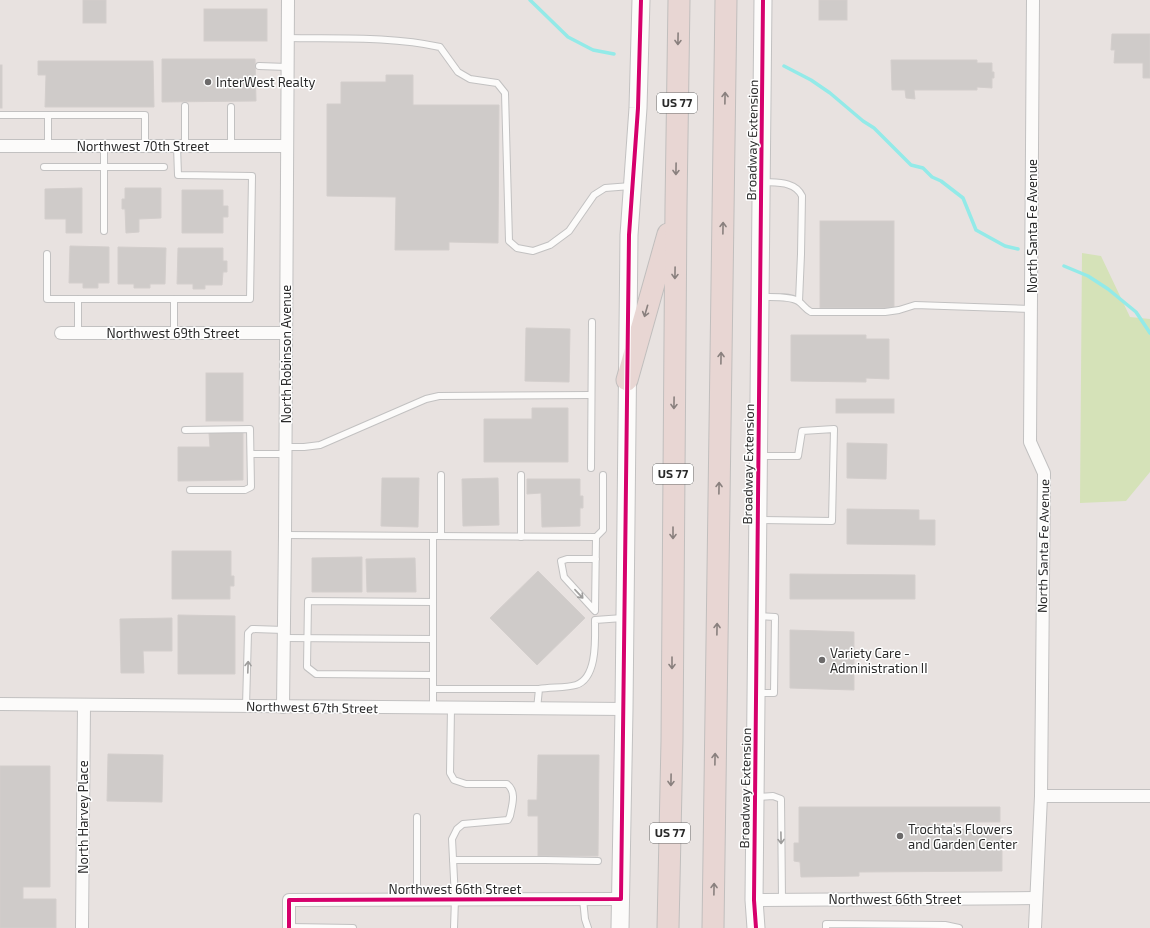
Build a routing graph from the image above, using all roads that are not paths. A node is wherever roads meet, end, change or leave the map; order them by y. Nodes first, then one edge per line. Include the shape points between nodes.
1 (288, 0) edge
2 (641, 0) edge
3 (679, 0) edge
4 (726, 0) edge
5 (763, 0) edge
6 (1033, 0) edge
7 (287, 38) junction
8 (259, 66) dead end
9 (287, 66) junction
10 (185, 106) dead end
11 (231, 107) dead end
12 (0, 115) edge
13 (48, 115) junction
14 (0, 146) edge
15 (48, 146) junction
16 (104, 146) junction
17 (145, 146) junction
18 (181, 146) junction
19 (232, 146) junction
20 (287, 146) junction
21 (44, 167) dead end
22 (104, 167) junction
23 (164, 168) dead end
24 (761, 182) junction
25 (631, 186) junction
26 (676, 206) junction
27 (104, 231) dead end
28 (47, 254) dead end
29 (760, 297) junction
30 (78, 299) junction
31 (174, 299) junction
32 (798, 301) junction
33 (1031, 309) junction
34 (592, 322) dead end
35 (78, 332) junction
36 (174, 332) junction
37 (286, 332) junction
38 (61, 333) dead end
39 (627, 380) junction
40 (591, 395) junction
41 (185, 430) dead end
42 (285, 450) junction
43 (251, 454) junction
44 (758, 456) junction
45 (591, 468) dead end
46 (441, 475) dead end
47 (521, 475) dead end
48 (603, 475) dead end
49 (190, 490) dead end
50 (758, 520) junction
51 (285, 535) junction
52 (433, 536) junction
53 (441, 536) junction
54 (521, 537) junction
55 (596, 537) junction
56 (596, 558) junction
57 (433, 602) junction
58 (595, 611) junction
59 (625, 617) junction
60 (595, 620) junction
61 (284, 634) junction
62 (307, 638) junction
63 (434, 639) junction
64 (433, 675) junction
65 (433, 689) junction
66 (539, 689) junction
67 (0, 704) edge
68 (84, 706) junction
69 (246, 706) junction
70 (283, 707) junction
71 (433, 708) junction
72 (451, 708) junction
73 (536, 709) junction
74 (624, 709) junction
75 (1041, 796) junction
76 (1150, 796) edge
77 (755, 797) junction
78 (416, 817) dead end
79 (453, 860) junction
80 (598, 862) dead end
81 (1036, 898) junction
82 (417, 899) junction
83 (455, 899) junction
84 (583, 899) junction
85 (621, 899) junction
86 (754, 900) junction
87 (782, 900) junction
88 (289, 927) edge
89 (668, 927) edge
90 (933, 927) edge
91 (82, 928) edge
92 (353, 928) edge
93 (454, 928) edge
94 (588, 928) edge
95 (620, 928) edge
96 (713, 928) edge
97 (756, 928) edge
98 (826, 928) edge
99 (959, 928) edge
100 (1035, 928) edge

1 - 7 street, North Robinson Avenue
2 - 25 main road via 638,108
3 -> 26 highway, US 77
96 -> 4 highway
5 - 24 main road, Broadway Extension
6 - 33 street, North Santa Fe Avenue
7 - 9 street, North Robinson Avenue
7 - 25 lane via 398,40 432,45 440,47 458,72 470,79 497,83 505,94 509,241 517,248 533,251 550,245 569,230 594,195 605,188
8 - 9 lane
9 - 20 street, North Robinson Avenue
10 - 18 lane
11 - 19 lane
12 - 13 lane
13 - 15 lane
13 - 17 lane via 145,115
14 - 15 street, Northwest 70th Street
15 - 16 street, Northwest 70th Street
16 - 17 street, Northwest 70th Street
16 - 22 lane
17 - 18 street, Northwest 70th Street
18 - 19 street, Northwest 70th Street
18 - 31 lane via 178,175 252,176 250,299
19 - 20 street, Northwest 70th Street
20 - 37 street, North Robinson Avenue
21 - 22 lane
22 - 23 lane
22 - 27 lane
24 - 29 main road, Broadway Extension
24 - 32 lane via 796,187 802,196
25 - 39 main road
26 -> 39 highway
26 -> 89 highway, US 77
28 - 30 lane via 47,299
29 - 32 lane
29 - 44 main road, Broadway Extension
30 - 31 lane
30 - 35 lane
31 - 36 lane
32 - 33 lane via 811,312 885,312 915,305
33 - 75 street, North Santa Fe Avenue via 1030,442 1044,473
34 - 40 lane
35 - 36 street, Northwest 69th Street
35 - 38 street, Northwest 69th Street
36 - 37 street, Northwest 69th Street
37 - 42 street, North Robinson Avenue
39 - 59 main road
40 - 42 lane via 439,396 426,399 320,444
40 - 45 lane
41 - 43 lane via 250,429
42 - 43 lane
42 - 51 street, North Robinson Avenue
43 - 49 lane via 251,487 245,490
44 - 50 main road, Broadway Extension
44 - 50 lane via 798,456 802,431 834,429 832,521
46 - 53 lane
47 - 54 lane
48 - 55 lane via 603,530
50 - 77 main road, Broadway Extension
51 - 52 lane
51 - 61 street, North Robinson Avenue
52 - 53 lane
52 - 57 lane
53 - 54 lane
54 - 55 lane
55 - 56 lane
56 - 58 lane
56 -> 58 lane via 561,561 564,577
57 - 62 lane via 308,601
57 - 63 lane
58 - 60 lane
59 - 60 lane
59 - 74 main road
60 - 66 lane via 595,657 587,677 578,685
61 - 62 lane
69 -> 61 lane via 248,633 252,629
61 - 70 street, North Robinson Avenue
62 - 63 lane
62 - 64 lane via 307,667 316,674
63 - 64 lane
64 - 65 lane
65 - 66 lane
65 - 71 lane
66 - 73 lane
67 - 68 street, Northwest 67th Street
68 - 69 street, Northwest 67th Street
68 - 91 street, North Harvey Place
69 - 70 street, Northwest 67th Street
70 - 71 street, Northwest 67th Street
71 - 72 street, Northwest 67th Street
72 - 73 street, Northwest 67th Street
72 - 79 lane via 450,772 454,780 466,784 507,784 514,795 508,820 463,824 457,828 452,839
73 - 74 street, Northwest 67th Street
74 - 85 main road
75 - 76 street
75 - 81 street, North Santa Fe Avenue
77 - 86 main road, Broadway Extension
77 -> 87 lane via 773,796 781,799
78 - 82 lane
79 - 80 lane
79 - 83 lane
81 - 87 street, Northwest 66th Street
81 - 100 street, North Santa Fe Avenue
82 - 83 street, Northwest 66th Street
82 - 88 street, Northwest 66th Street via 289,900
83 - 84 street, Northwest 66th Street
83 - 93 lane
84 - 85 street, Northwest 66th Street
84 - 94 lane
85 - 95 main road
86 - 87 street, Northwest 66th Street
86 - 97 main road, Broadway Extension
88 - 92 lane
90 - 98 lane via 826,924
90 - 99 lane via 945,925

